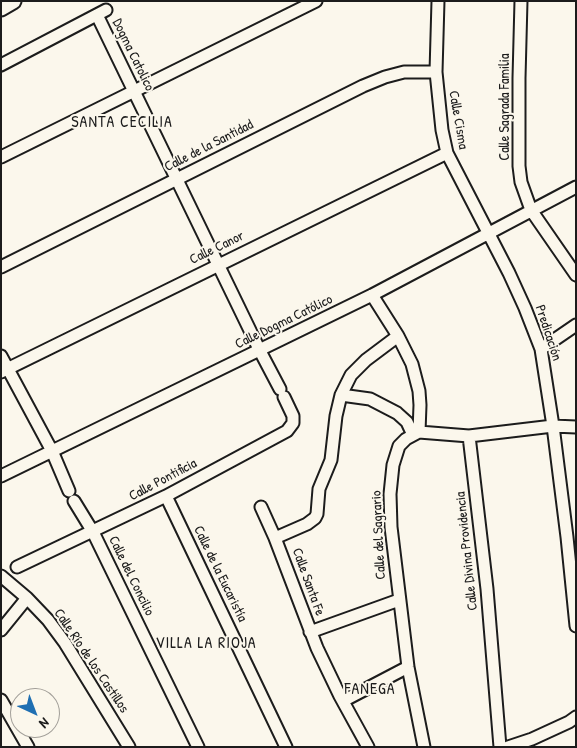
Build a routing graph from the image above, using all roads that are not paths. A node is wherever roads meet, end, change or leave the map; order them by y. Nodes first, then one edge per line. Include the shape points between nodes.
1 (13, 1) edge
2 (316, 1) edge
3 (438, 1) edge
4 (521, 1) edge
5 (1, 8) edge
6 (1, 64) edge
7 (436, 72) junction
8 (133, 90) junction
9 (447, 153) junction
10 (1, 156) edge
11 (176, 179) junction
12 (576, 187) edge
13 (531, 210) junction
14 (489, 235) junction
15 (218, 265) junction
16 (1, 267) edge
17 (576, 275) edge
18 (372, 295) junction
19 (576, 325) edge
20 (398, 336) junction
21 (541, 349) junction
22 (260, 351) junction
23 (1, 356) edge
24 (4, 370) edge
25 (341, 396) junction
26 (553, 426) junction
27 (576, 426) edge
28 (416, 434) junction
29 (469, 436) junction
30 (52, 451) junction
31 (1, 476) edge
32 (166, 496) junction
33 (261, 507) dead end
34 (93, 532) junction
35 (572, 536) edge
36 (275, 538) junction
37 (17, 568) dead end
38 (1, 576) edge
39 (27, 598) junction
40 (399, 600) junction
41 (576, 626) edge
42 (1, 630) edge
43 (310, 632) junction
44 (408, 667) junction
45 (1, 700) edge
46 (343, 701) junction
47 (576, 717) edge
48 (530, 743) edge
49 (28, 747) edge
50 (129, 747) edge
51 (198, 747) edge
52 (286, 747) edge
53 (368, 747) edge
54 (424, 747) edge
55 (500, 747) edge
56 (508, 747) edge

1 - 5 street
2 - 8 street
3 - 7 street, Calle Cisma
4 - 13 street, Calle Sagrada Familia via 519,166
6 - 8 street, Dogma Catolico via 102,13
7 - 9 street, Calle Cisma
7 - 11 street, Calle de la Santidad via 404,72 385,77
8 - 10 street
8 - 11 street, Dogma Catolico
9 - 14 street, Calle Cisma
9 - 15 street, Calle Canor
11 - 15 street, Dogma Catolico
11 - 16 street, Calle de la Santidad
12 - 13 street, Calle Dogma Católico
13 - 14 street, Calle Dogma Católico
13 - 17 street, Calle Sagrada Familia
14 - 18 street, Calle Dogma Católico
14 - 21 street, Predicación
15 - 22 street, Dogma Catolico
15 - 24 street, Calle Canor
18 - 20 street
18 - 22 street, Calle Dogma Católico
19 - 21 street
20 - 25 street via 350,375
20 - 28 street via 417,382 420,406
21 - 26 street, Predicación
22 - 30 street, Calle Dogma Católico
22 - 32 street, Calle Pontificia via 294,416 287,431
23 - 24 street, Calle del Concilio
24 - 30 street, Calle del Concilio
25 - 28 street via 370,400 397,413
25 - 36 street via 331,460 319,489 317,514 312,522
26 - 27 street
26 - 29 street
26 - 35 street, Predicación
28 - 29 street
28 - 40 street, Calle del Sagrario via 399,446 393,464 391,527
29 - 55 street, Calle Divina Providencia via 487,589
30 - 31 street, Calle Dogma Católico
30 - 34 street, Calle del Concilio
32 - 34 street, Calle Pontificia
32 - 52 street, Calle de la Eucaristía
33 - 36 street, Calle Santa Fe
34 - 37 street, Calle Pontificia
34 - 51 street, Calle del Concilio
35 - 41 street, Predicación
36 - 43 street, Calle Santa Fe
38 - 39 street, Calle Río de los Castillos
39 - 42 street
39 - 50 street, Calle Río de los Castillos via 65,643
40 - 43 street, Calle Santa Fe
40 - 44 street, Calle del Sagrario
43 - 46 street
44 - 46 street
44 - 54 street, Calle del Sagrario
45 - 49 street
46 - 53 street
47 - 48 street
48 - 56 street

